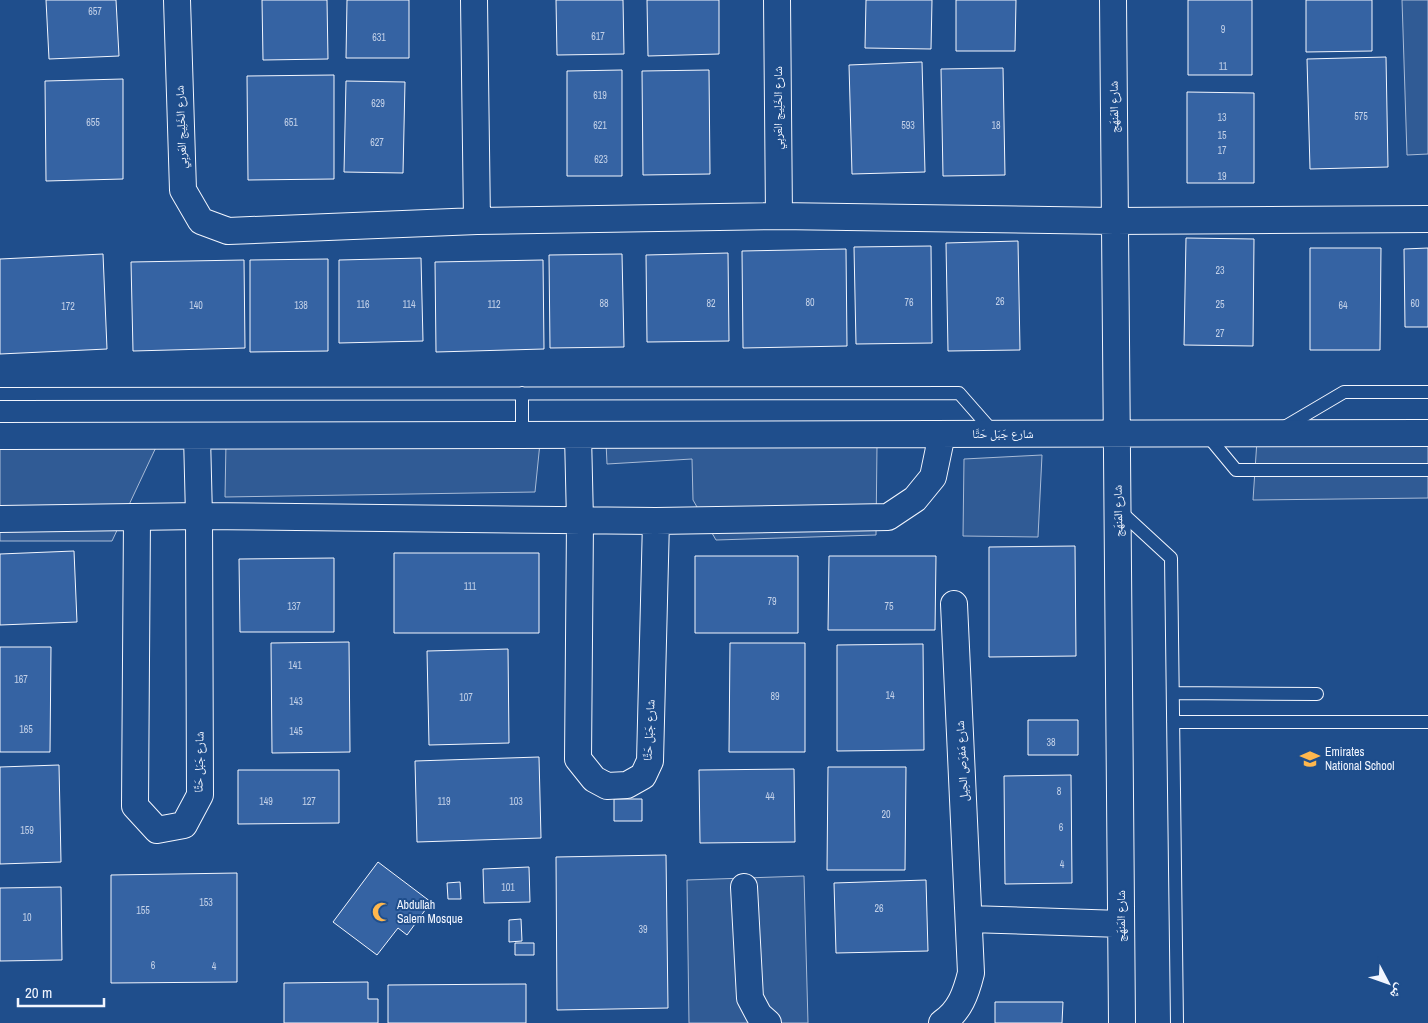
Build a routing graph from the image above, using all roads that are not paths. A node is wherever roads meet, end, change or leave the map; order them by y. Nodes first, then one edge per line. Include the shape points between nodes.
1 (177, 0) edge
2 (474, 0) edge
3 (777, 0) edge
4 (1113, 0) edge
5 (779, 216) junction
6 (1428, 218) edge
7 (477, 221) junction
8 (1115, 221) junction
9 (1428, 392) edge
10 (522, 393) junction
11 (0, 394) edge
12 (1428, 432) edge
13 (1117, 433) junction
14 (1206, 433) junction
15 (1275, 433) junction
16 (942, 434) junction
17 (995, 434) junction
18 (522, 435) junction
19 (578, 435) junction
20 (0, 436) edge
21 (197, 436) junction
22 (1428, 470) edge
23 (1118, 509) junction
24 (199, 516) junction
25 (137, 517) junction
26 (0, 519) edge
27 (580, 520) junction
28 (656, 521) junction
29 (954, 604) dead end
30 (1173, 693) junction
31 (1317, 694) dead end
32 (1173, 722) junction
33 (1428, 722) edge
34 (744, 887) dead end
35 (969, 918) junction
36 (1121, 924) junction
37 (768, 1023) edge
38 (942, 1023) edge
39 (1122, 1023) edge
40 (1177, 1023) edge

1 - 7 street, شارع الخَلِيج العَربِي via 183,190 201,221 228,230
2 - 7 street
3 - 5 street, شارع الخَلِيج العَربِي
4 - 8 street, شارع المَنهَج
5 - 7 street
5 - 8 street
6 - 8 street
8 - 13 street, شارع المَنهَج
9 - 15 lane via 1344,392
10 - 11 lane
10 - 17 lane via 959,392
10 - 18 lane
12 - 15 street, شارع جَبَل حَتَّا
13 - 14 street, شارع جَبَل حَتَّا
13 - 17 street, شارع جَبَل حَتَّا
13 - 23 street, شارع المَنهَج
14 - 15 street, شارع جَبَل حَتَّا
14 - 22 lane via 1236,470
16 - 17 street, شارع جَبَل حَتَّا
16 - 19 street, شارع جَبَل حَتَّا
16 - 28 street via 933,477 915,499 888,517
18 - 19 street, شارع جَبَل حَتَّا
18 - 21 street, شارع جَبَل حَتَّا
19 - 27 street, شارع جَبَل حَتَّا
20 - 21 street, شارع جَبَل حَتَّا
21 - 24 street, شارع جَبَل حَتَّا
23 - 30 lane via 1171,558
23 - 36 street, شارع المَنهَج
24 - 25 street
24 - 25 street, شارع جَبَل حَتَّا via 200,795 184,824 157,830 135,806
24 - 27 street
25 - 26 street
27 - 28 street
27 - 28 street, شارع جَبَل حَتَّا via 578,759 594,779 607,786 627,785 643,776 650,761
29 - 35 street, شارع مَفرَص الحِيل
30 - 31 lane
30 - 32 lane
32 - 33 lane
32 - 40 lane
34 - 37 street via 750,998 759,1015
35 - 36 street
35 - 38 street, شارع مَفرَص الحِيل via 971,973 966,996 950,1018
36 - 39 street, شارع المَنهَج

